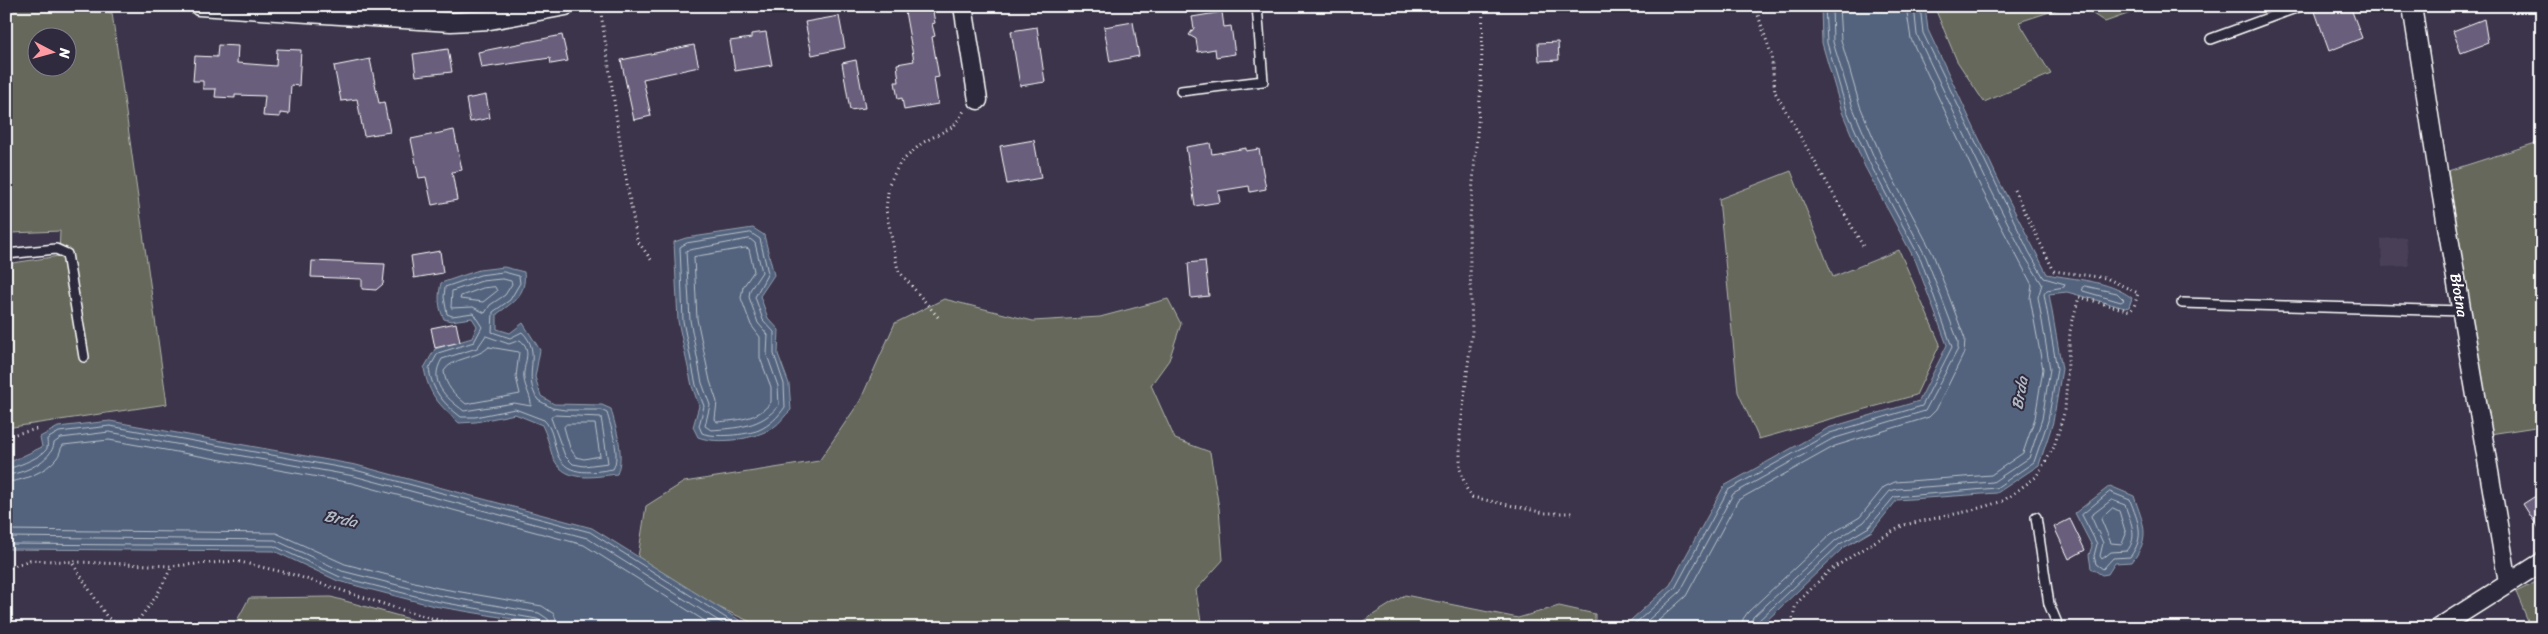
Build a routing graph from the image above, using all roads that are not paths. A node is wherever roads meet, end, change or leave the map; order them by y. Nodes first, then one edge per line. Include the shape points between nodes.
1 (199, 6) edge
2 (566, 6) edge
3 (963, 6) edge
4 (1256, 6) edge
5 (2301, 6) edge
6 (2412, 6) edge
7 (450, 14) edge
8 (2211, 40) dead end
9 (1181, 91) dead end
10 (978, 96) road end
11 (6, 254) edge
12 (2182, 303) dead end
13 (2462, 311) junction
14 (84, 357) dead end
15 (2036, 517) dead end
16 (2542, 562) edge
17 (2508, 583) junction
18 (2059, 628) edge
19 (2438, 628) edge

1 - 7 street
2 - 7 street via 490,20
3 - 10 street
4 - 9 lane via 1263,81
5 - 8 lane
6 - 13 street, Błotna
11 - 14 lane via 56,249 67,254
12 - 13 lane
13 - 17 street, Błotna
15 - 18 lane via 2049,604
16 - 17 street
17 - 19 street

